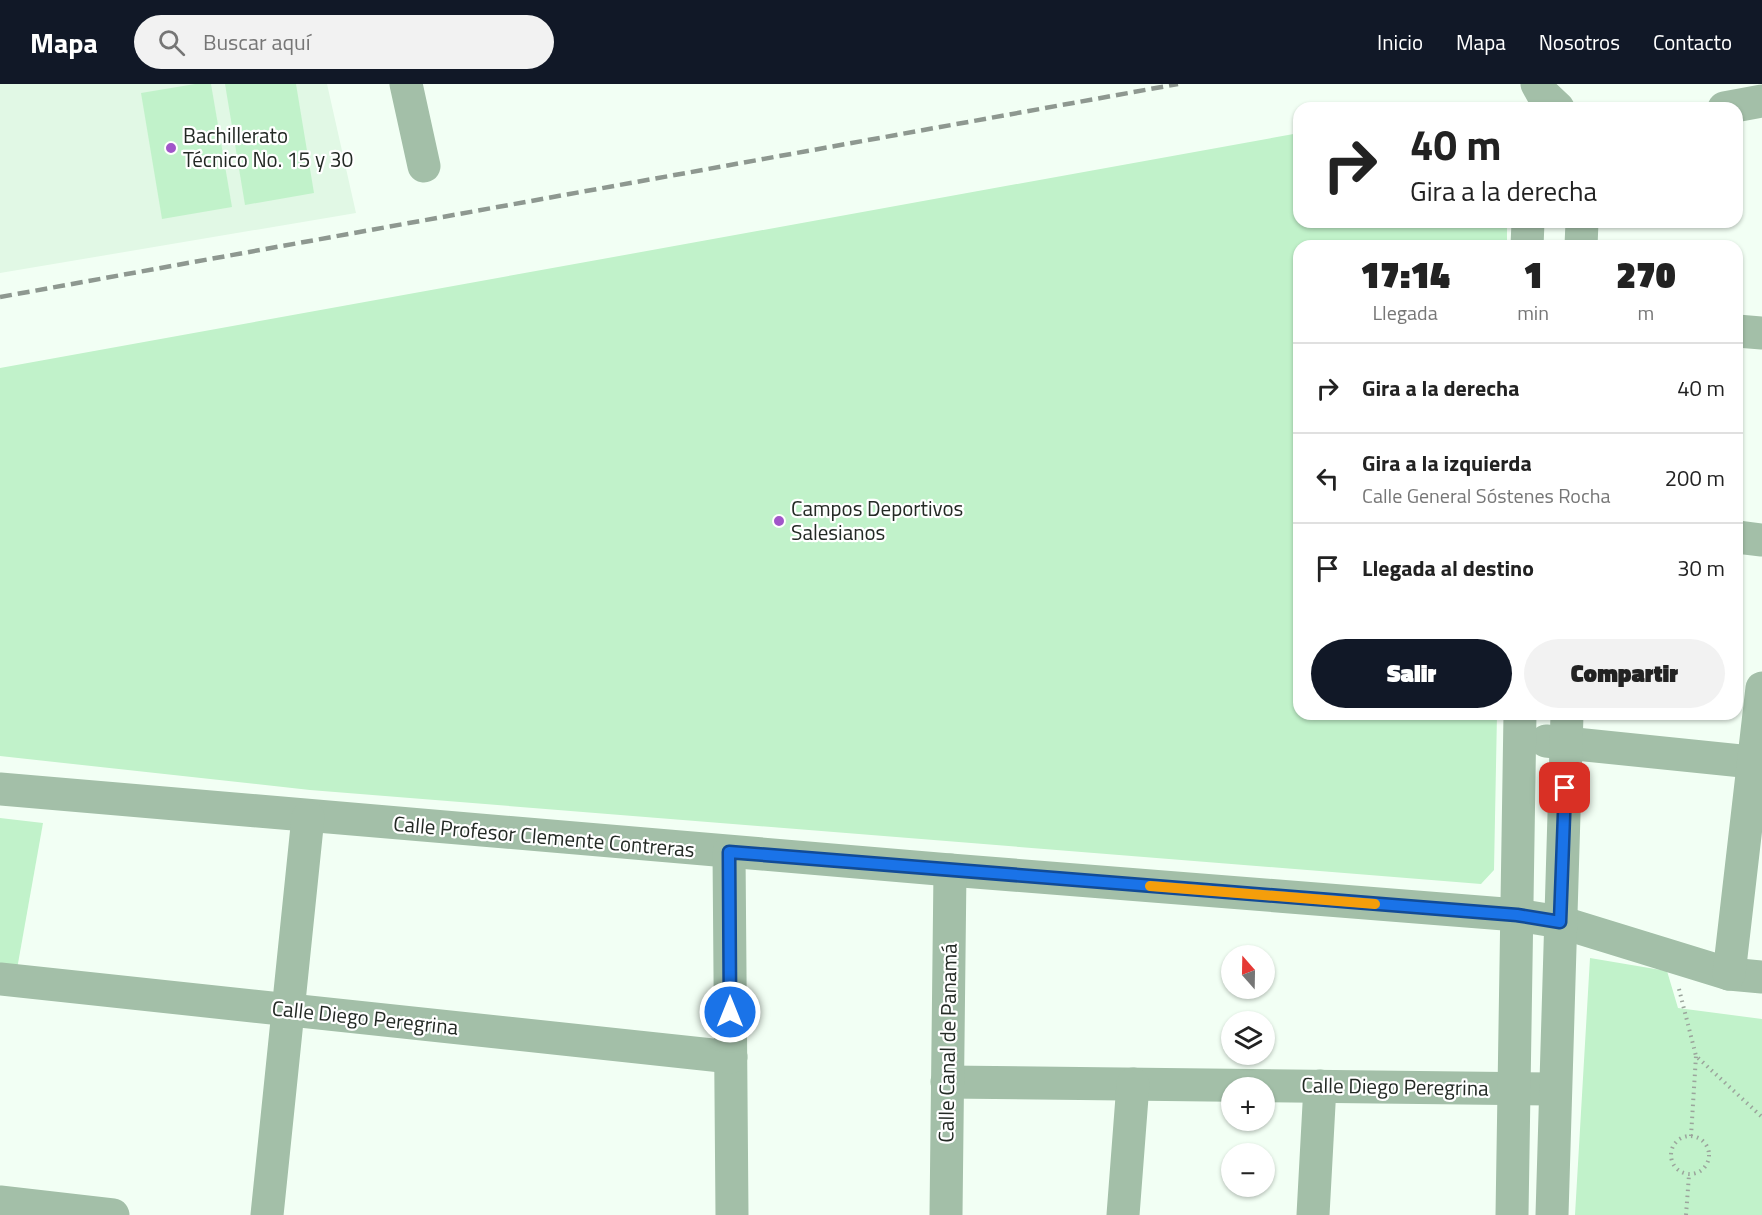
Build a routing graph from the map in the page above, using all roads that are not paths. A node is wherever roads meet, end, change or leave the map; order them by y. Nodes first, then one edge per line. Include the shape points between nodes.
1 (406, 84) edge
2 (1762, 101) edge
3 (1743, 104) edge
4 (424, 166) dead end
5 (1743, 331) edge
6 (1762, 333) edge
7 (1743, 538) edge
8 (1762, 540) edge
9 (1762, 688) edge
10 (1520, 726) edge
11 (1566, 729) edge
12 (1758, 763) edge
13 (0, 789) edge
14 (308, 817) junction
15 (729, 852) junction
16 (950, 870) junction
17 (1517, 915) junction
18 (1560, 922) junction
19 (1729, 974) junction
20 (1762, 977) edge
21 (0, 979) edge
22 (288, 1009) junction
23 (731, 1057) junction
24 (947, 1082) junction
25 (1133, 1084) junction
26 (1320, 1086) junction
27 (1514, 1088) junction
28 (1555, 1089) junction
29 (0, 1202) edge
30 (113, 1215) edge
31 (267, 1215) edge
32 (732, 1215) edge
33 (946, 1215) edge
34 (1123, 1215) edge
35 (1313, 1215) edge
36 (1512, 1215) edge
37 (1552, 1215) edge

1 - 4 street
2 - 3 street
5 - 6 street
7 - 8 street
9 - 12 street
10 - 11 street
10 - 17 street
11 - 12 street
11 - 18 street
12 - 19 street
13 - 14 street, Calle Profesor Clemente Contreras
14 - 15 street, Calle Profesor Clemente Contreras
14 - 22 street
15 - 16 street, Calle Profesor Clemente Contreras
15 - 23 street
16 - 17 street, Calle Profesor Clemente Contreras
16 - 24 street, Calle Canal de Panamá
17 - 18 street, Calle Profesor Clemente Contreras
17 - 27 street
18 - 19 street, Calle Profesor Clemente Contreras
18 - 28 street
19 - 20 street, Calle Profesor Clemente Contreras
21 - 22 street, Calle Diego Peregrina
22 - 23 street, Calle Diego Peregrina
22 - 31 street
23 - 32 street
24 - 25 street, Calle Diego Peregrina
24 - 33 street, Calle Canal de Panamá
25 - 26 street, Calle Diego Peregrina
25 - 34 street
26 - 27 street, Calle Diego Peregrina
26 - 35 street
27 - 28 street, Calle Diego Peregrina
27 - 36 street
28 - 37 street
29 - 30 street

